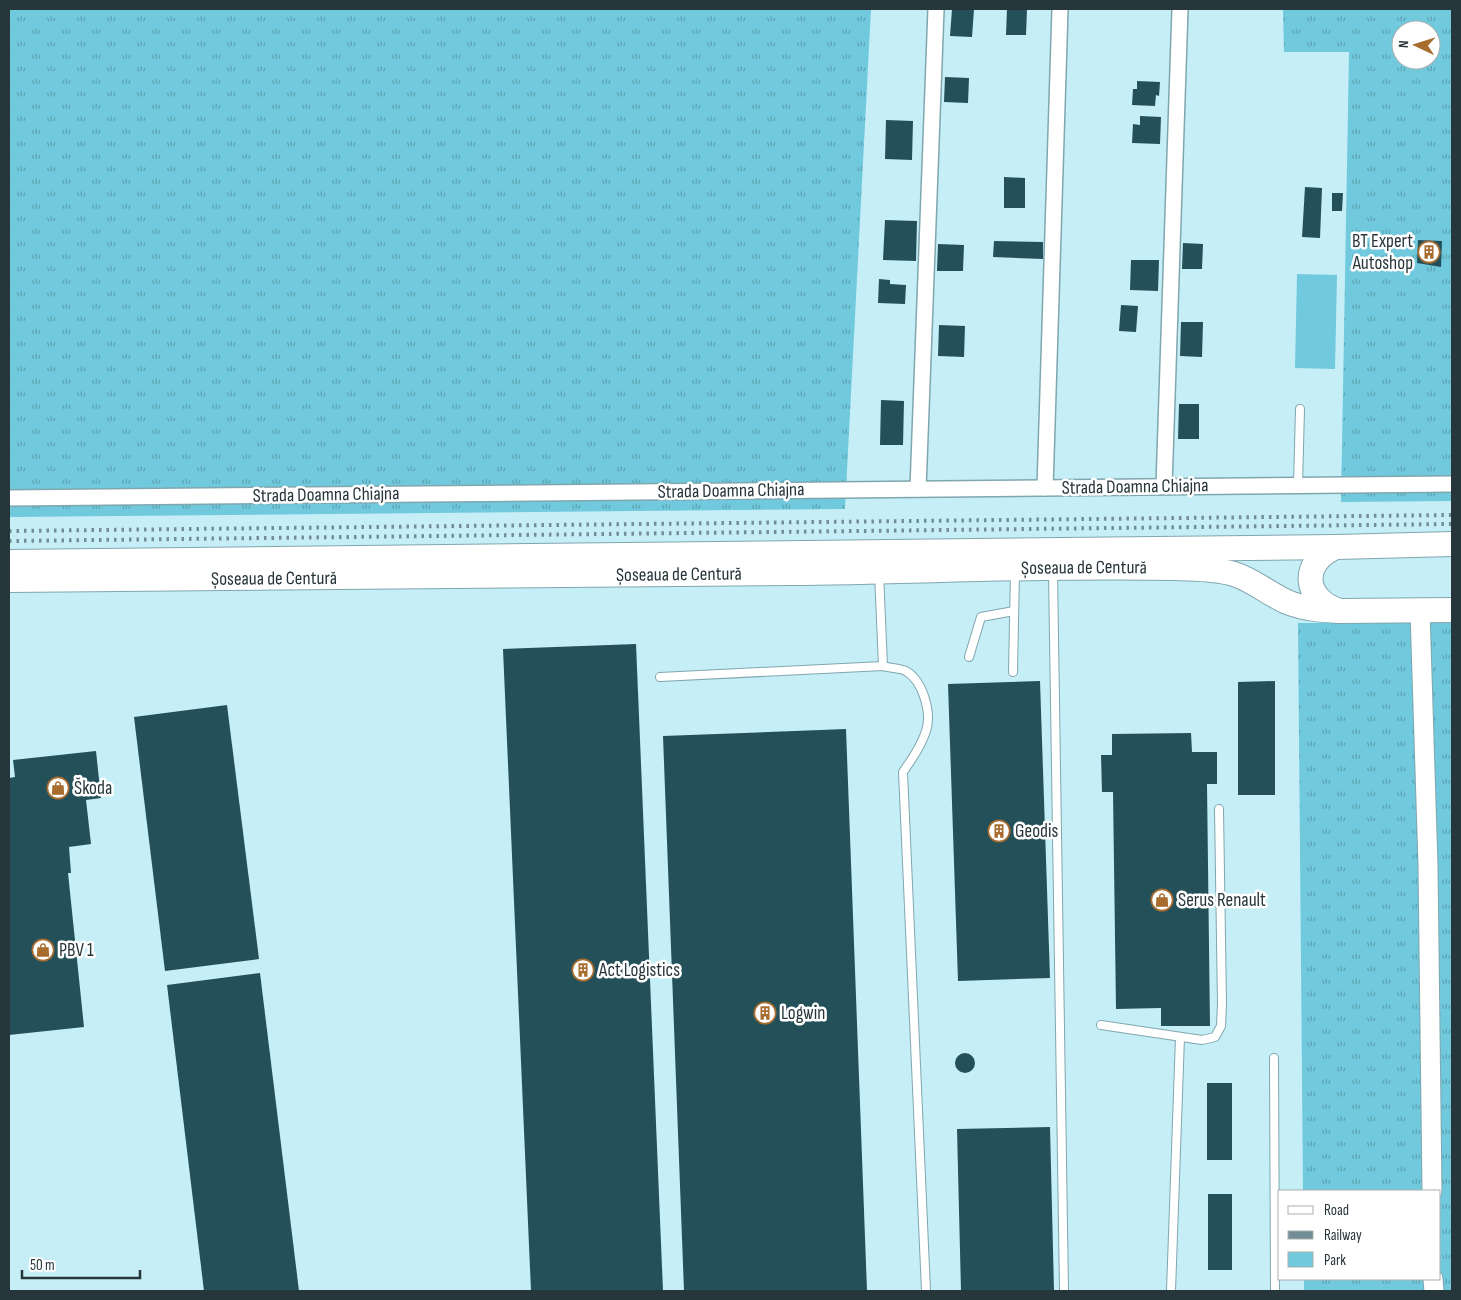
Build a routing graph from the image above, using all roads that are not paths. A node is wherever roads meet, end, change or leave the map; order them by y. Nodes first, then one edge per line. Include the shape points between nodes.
1 (936, 9) edge
2 (1060, 9) edge
3 (1180, 9) edge
4 (1300, 409) dead end
5 (1452, 484) edge
6 (1298, 485) junction
7 (1164, 486) junction
8 (1045, 488) junction
9 (918, 489) junction
10 (9, 498) edge
11 (1452, 544) edge
12 (1336, 547) junction
13 (9, 562) edge
14 (1053, 568) junction
15 (1015, 569) junction
16 (879, 572) junction
17 (9, 580) edge
18 (1420, 610) junction
19 (1452, 610) edge
20 (1014, 611) junction
21 (1340, 611) junction
22 (969, 657) dead end
23 (882, 666) junction
24 (1013, 672) dead end
25 (660, 677) dead end
26 (1219, 809) dead end
27 (1101, 1025) dead end
28 (1180, 1037) junction
29 (1274, 1058) dead end
30 (1432, 1190) edge
31 (926, 1291) edge
32 (1064, 1291) edge
33 (1171, 1291) edge
34 (1275, 1291) edge

1 - 9 street
2 - 8 street
3 - 7 street
4 - 6 lane
5 - 6 street, Strada Doamna Chiajna
6 - 7 street, Strada Doamna Chiajna
7 - 8 street, Strada Doamna Chiajna
8 - 9 street, Strada Doamna Chiajna
9 - 10 street, Strada Doamna Chiajna
11 - 12 main road, Șoseaua de Centură
12 - 13 main road, Șoseaua de Centură
12 - 21 main road via 1317,559 1310,581 1320,602
14 - 15 main road, Șoseaua de Centură
14 - 21 main road, Șoseaua de Centură via 1217,570 1246,578 1298,606
14 - 32 lane
15 - 16 main road, Șoseaua de Centură
15 - 20 lane
16 - 17 main road, Șoseaua de Centură
16 - 23 lane
18 - 19 main road, Șoseaua de Centură
18 - 21 main road, Șoseaua de Centură
18 - 30 street via 1428,865
20 - 22 lane via 981,617
20 - 24 lane
23 - 25 lane
23 - 31 lane via 905,671 918,683 926,700 927,729 919,749 903,772
26 - 28 lane via 1221,1026 1215,1037 1202,1040
27 - 28 lane
28 - 33 lane
29 - 34 lane

